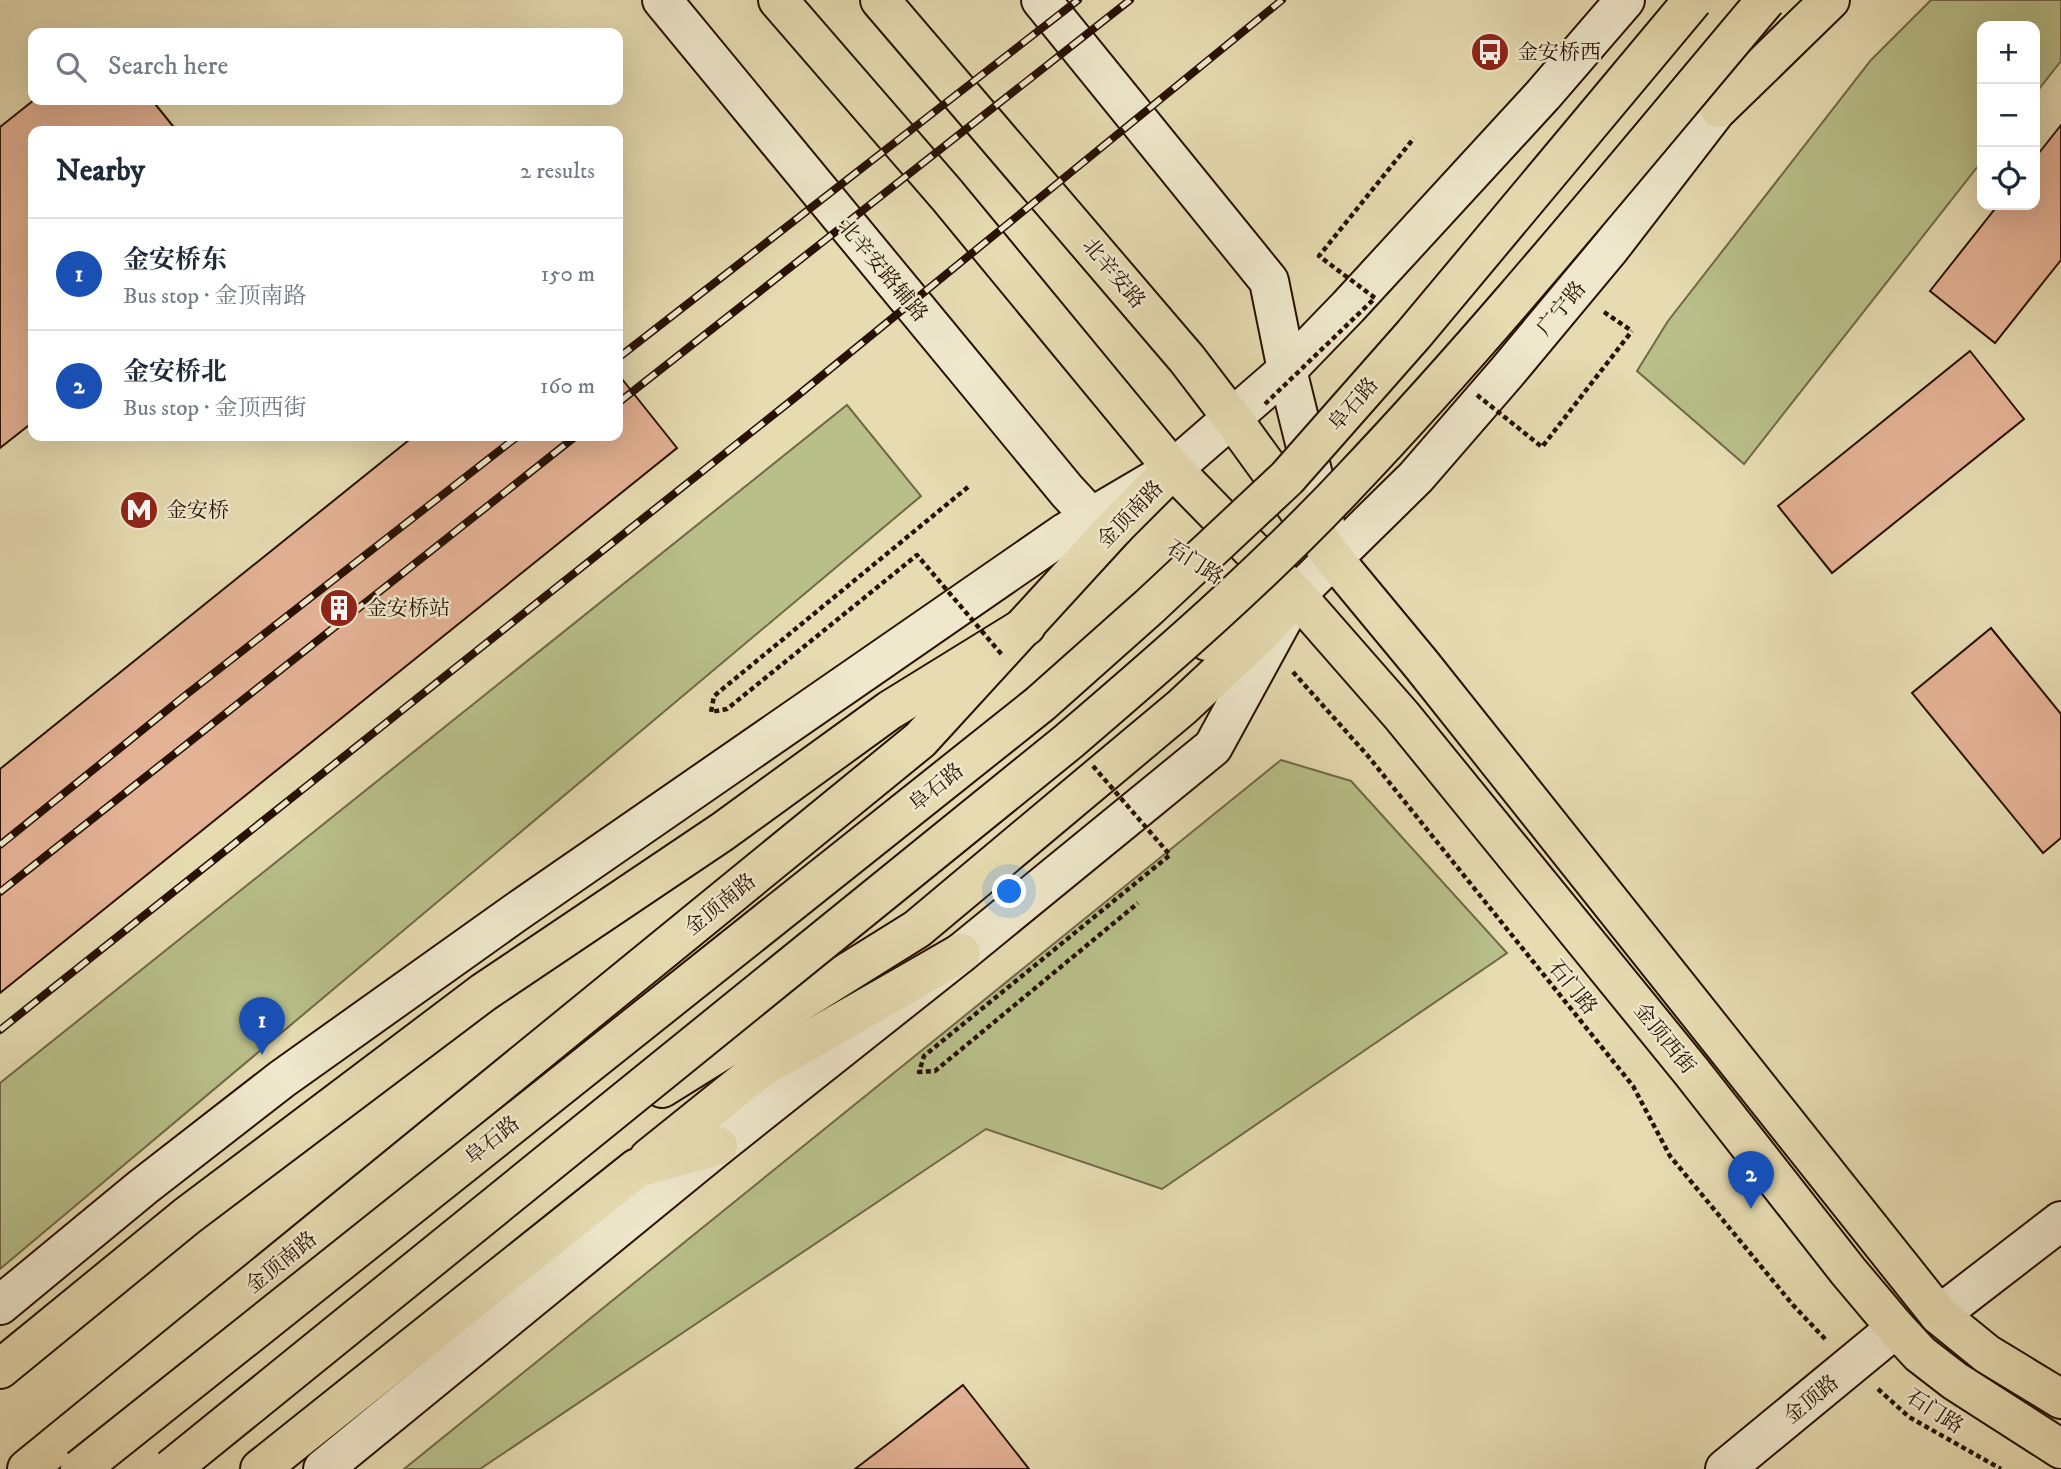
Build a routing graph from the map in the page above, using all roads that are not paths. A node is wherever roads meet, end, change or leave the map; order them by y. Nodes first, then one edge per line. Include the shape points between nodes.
1 (662, 0) edge
2 (778, 0) edge
3 (880, 0) edge
4 (1041, 0) edge
5 (1625, 0) edge
6 (1693, 0) edge
7 (1766, 0) edge
8 (1803, 0) edge
9 (1830, 0) edge
10 (1719, 108) junction
11 (1287, 370) junction
12 (1249, 411) junction
13 (1173, 469) junction
14 (1103, 522) junction
15 (1334, 559) junction
16 (1296, 595) junction
17 (1026, 626) junction
18 (917, 929) junction
19 (961, 953) junction
20 (761, 1068) junction
21 (654, 1092) junction
22 (718, 1146) junction
23 (637, 1168) junction
24 (2061, 1221) edge
25 (0, 1305) edge
26 (1939, 1315) junction
27 (1896, 1328) junction
28 (0, 1369) edge
29 (2061, 1399) edge
30 (2061, 1449) edge
31 (27, 1469) edge
32 (80, 1469) edge
33 (171, 1469) edge
34 (190, 1469) edge
35 (260, 1469) edge
36 (323, 1469) edge
37 (1725, 1469) edge

1 - 14 street, 北辛安路辅路 via 1067,491
2 - 13 main road via 947,195
3 - 12 main road, 北辛安路 via 1103,259
4 - 11 street via 1269,281
5 - 11 street via 1543,95
6 - 32 main road, 阜石路, bridge via 1414,334 1287,478 1149,607 1040,704
7 - 33 main road, bridge via 1451,371 1288,544 1181,645 1059,750
8 - 10 street, 广宁路
9 - 10 main road
10 - 15 street, 广宁路 via 1507,372 1416,477
11 - 12 street
11 - 15 street
12 - 13 street
12 - 15 main road, 北辛安路
13 - 14 main road, 金顶南路
13 - 16 main road, 金顶西街
14 - 17 main road, 金顶南路
14 - 25 street, 金顶南路 via 515,914 282,1079
15 - 16 street, 广宁路
15 - 26 main road, 金顶西街
16 - 18 main road via 1182,707
16 - 19 street via 1213,747
16 - 21 main road via 1240,611 1161,682
16 - 27 main road, 金顶西街 via 1402,716
17 - 28 main road via 890,710 722,832 484,992 187,1216
17 - 31 main road, 金顶南路 via 920,740
18 - 20 main road
18 - 21 main road
19 - 20 main road
19 - 22 street
20 - 23 main road
21 - 34 main road
22 - 23 main road
22 - 36 street
23 - 35 main road
24 - 26 street
26 - 29 main road, 金顶西街 via 1987,1354
27 - 30 main road, 金顶西街 via 1955,1381
27 - 37 street, 金顶路

